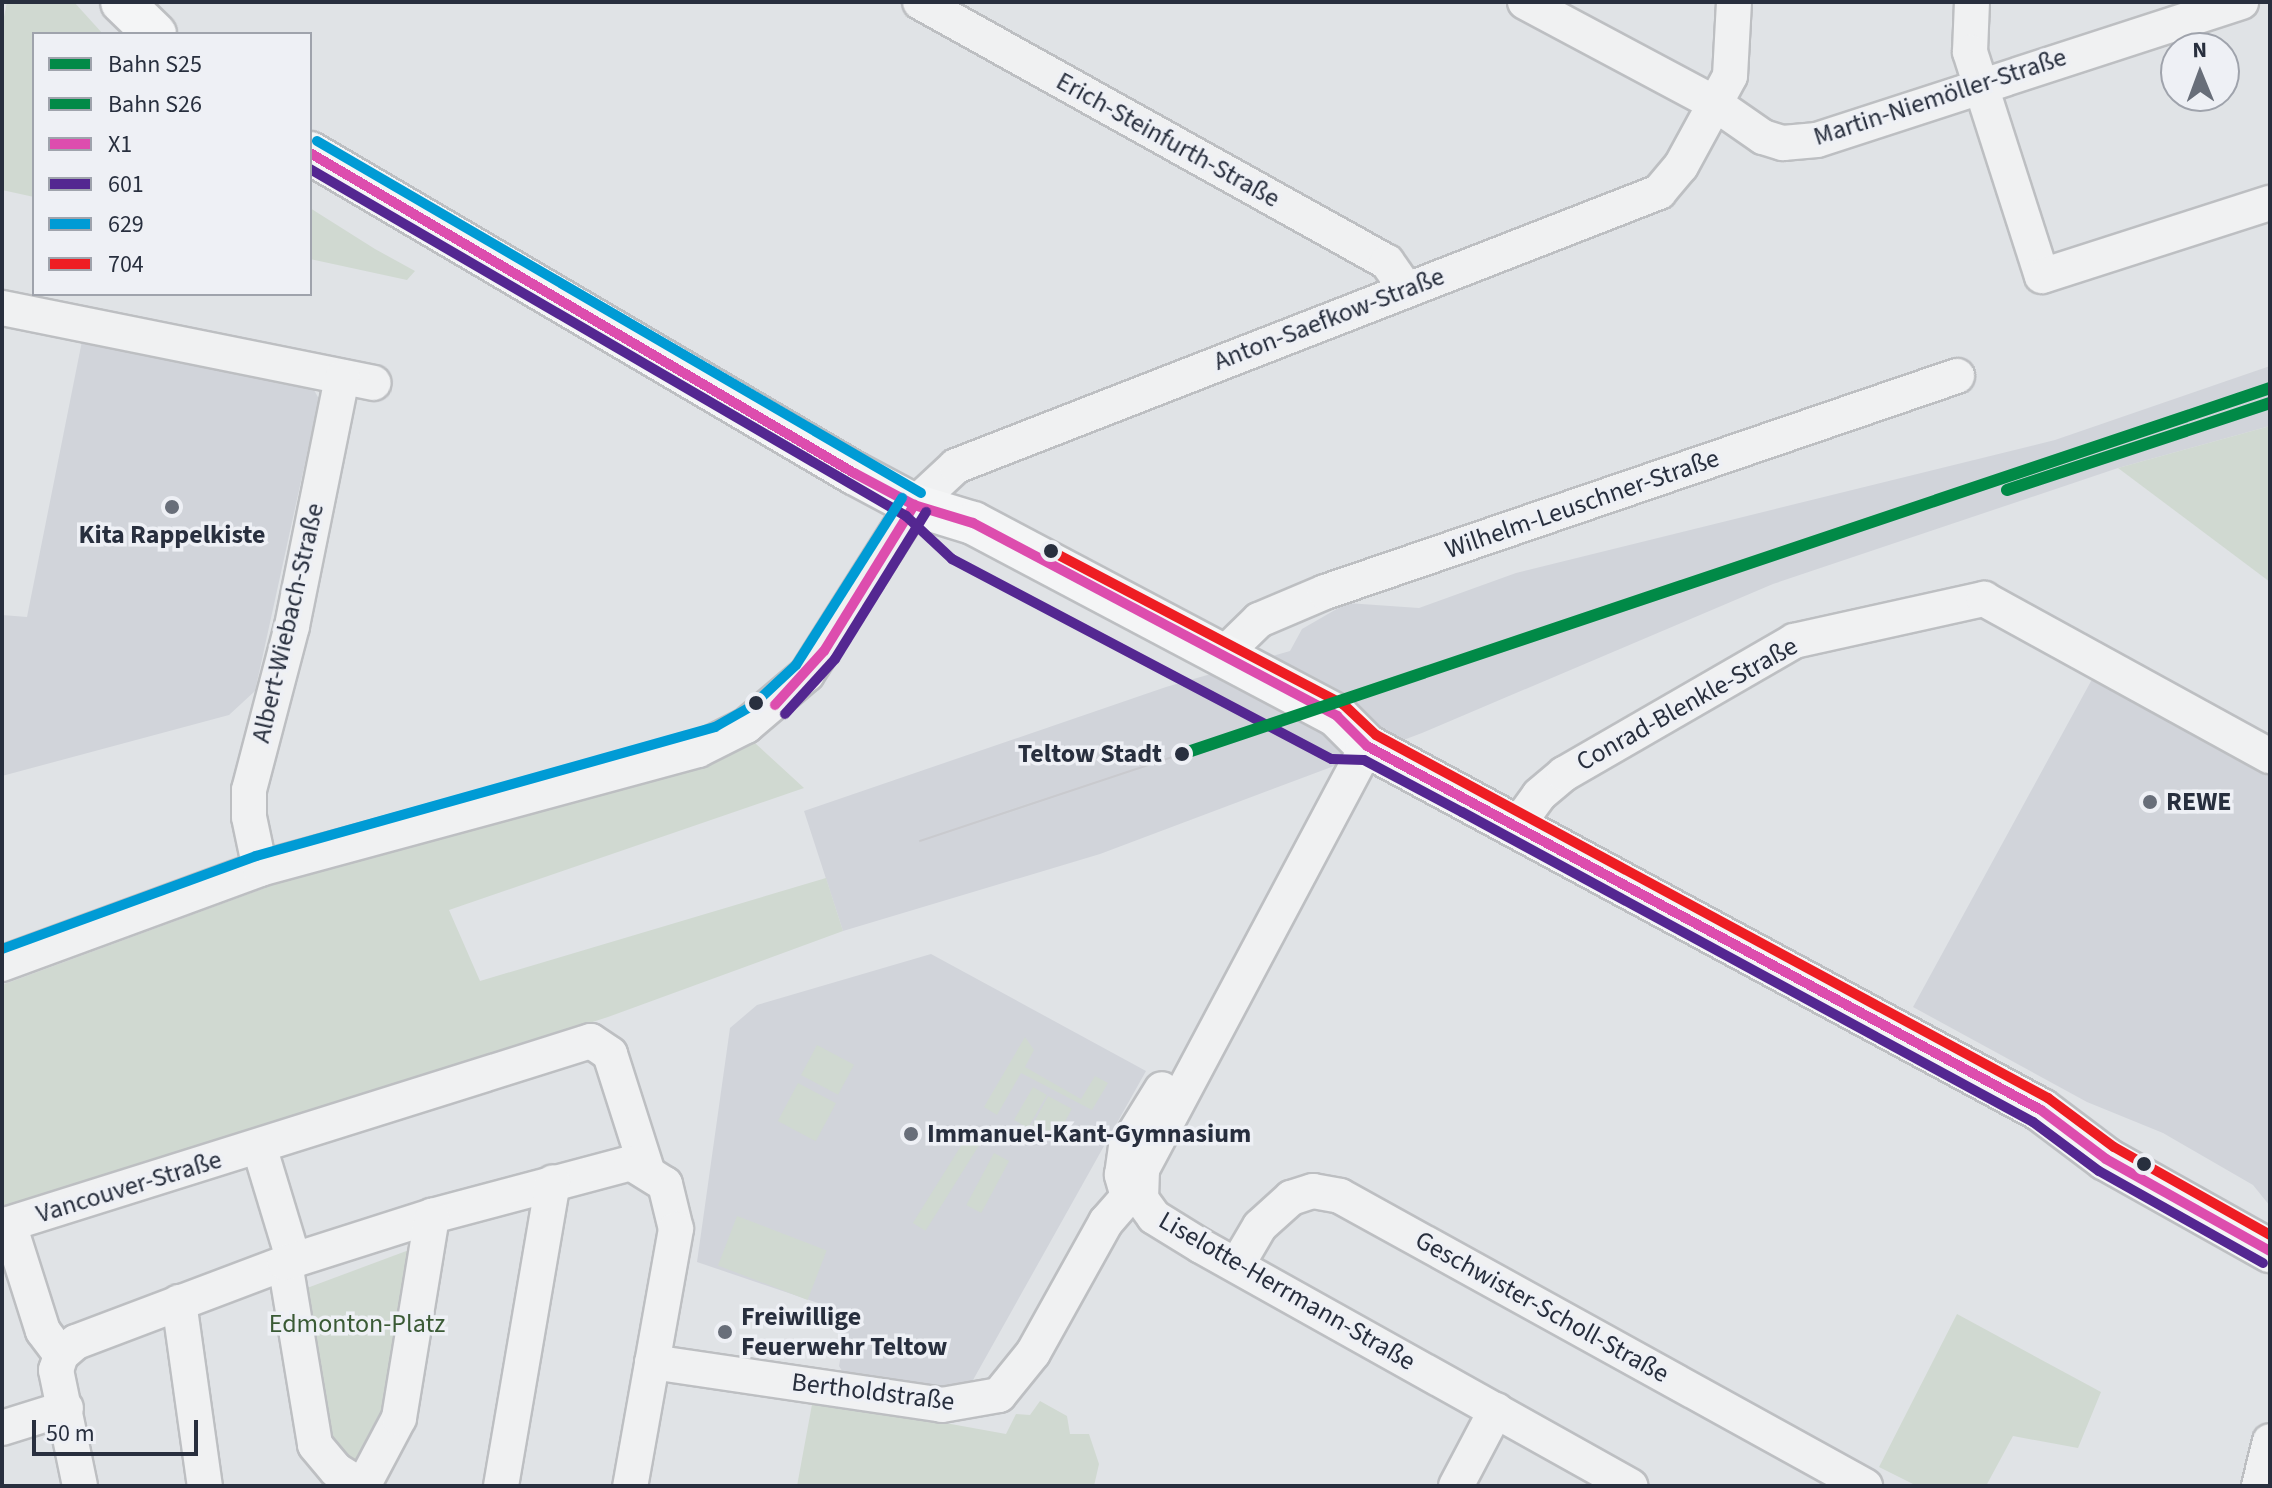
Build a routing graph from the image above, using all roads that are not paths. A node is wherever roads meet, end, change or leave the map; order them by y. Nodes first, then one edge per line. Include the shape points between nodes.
1 (122, 2) edge
2 (155, 2) edge
3 (920, 2) edge
4 (1525, 2) edge
5 (1734, 2) edge
6 (1972, 2) edge
7 (2226, 4) edge
8 (153, 32) edge
9 (174, 32) edge
10 (1981, 83) junction
11 (1714, 103) junction
12 (312, 154) edge
13 (2270, 203) edge
14 (1406, 289) junction
15 (2, 308) edge
16 (1957, 376) dead end
17 (914, 505) junction
18 (1222, 656) junction
19 (1321, 723) junction
20 (1367, 746) junction
21 (2270, 756) edge
22 (1516, 827) junction
23 (260, 869) junction
24 (2, 964) edge
25 (2063, 1124) junction
26 (259, 1146) junction
27 (646, 1167) junction
28 (553, 1182) junction
29 (1142, 1206) junction
30 (432, 1216) junction
31 (6, 1225) edge
32 (2270, 1229) edge
33 (2270, 1251) edge
34 (289, 1262) junction
35 (1237, 1265) junction
36 (179, 1302) junction
37 (61, 1355) junction
38 (652, 1362) junction
39 (66, 1408) junction
40 (1496, 1410) junction
41 (2, 1428) edge
42 (2270, 1441) edge
43 (80, 1486) edge
44 (205, 1486) edge
45 (362, 1486) edge
46 (501, 1486) edge
47 (630, 1486) edge
48 (1456, 1486) edge
49 (1631, 1486) edge
50 (1865, 1486) edge
51 (2259, 1486) edge

1 - 8 main road
2 - 9 main road
3 - 14 street, Erich-Steinfurth-Straße via 1387,262
4 - 11 street, Martin-Niemöller-Straße
5 - 11 street, Anton-Saefkow-Straße via 1730,76
6 - 10 street via 1970,52
7 - 10 street, Martin-Niemöller-Straße
10 - 11 street, Martin-Niemöller-Straße via 1817,140 1783,143 1741,125
10 - 13 street via 2042,276
11 - 14 street, Anton-Saefkow-Straße via 1681,166 1659,192
12 - 17 main road
14 - 17 street, Anton-Saefkow-Straße via 956,466
15 - 23 street, Albert-Wiebach-Straße via 357,380 249,790
16 - 18 street, Wilhelm-Leuschner-Straße via 1325,592 1259,620
17 - 18 main road via 973,523
17 - 19 main road via 959,547 1183,668
17 - 23 street, Anton-Saefkow-Straße via 816,662 783,698 746,726 698,750
18 - 19 main road
19 - 20 main road via 1339,747
20 - 22 main road
20 - 29 street, Liselotte-Herrmann-Straße via 1192,1070 1138,1184
21 - 22 street, Conrad-Blenkle-Straße via 1984,599 1794,641 1564,774 1539,795
22 - 25 main road
23 - 24 street, Anton-Saefkow-Straße
25 - 32 main road via 2122,1145
25 - 33 main road via 2106,1159
26 - 27 street, Vancouver-Straße via 591,1041 610,1054
26 - 31 street, Vancouver-Straße
26 - 34 street
27 - 28 street via 616,1163
27 - 38 street, Vancouver-Straße via 671,1195 676,1229
28 - 30 street
28 - 46 street
29 - 35 street, Liselotte-Herrmann-Straße
29 - 38 street, Bertholdstraße via 1106,1222 1033,1353 999,1395 942,1405
30 - 34 street
30 - 45 street via 399,1418
31 - 37 street, Vancouver-Straße via 43,1331
34 - 36 street
34 - 45 street via 315,1445 336,1470
35 - 40 street, Liselotte-Herrmann-Straße
35 - 50 street, Geschwister-Scholl-Straße via 1260,1226 1291,1198 1313,1191 1340,1196
36 - 37 street via 76,1342
36 - 44 street
37 - 39 street via 56,1370
38 - 47 street
39 - 41 street
39 - 43 street
40 - 48 street
40 - 49 street, Liselotte-Herrmann-Straße
42 - 51 street

